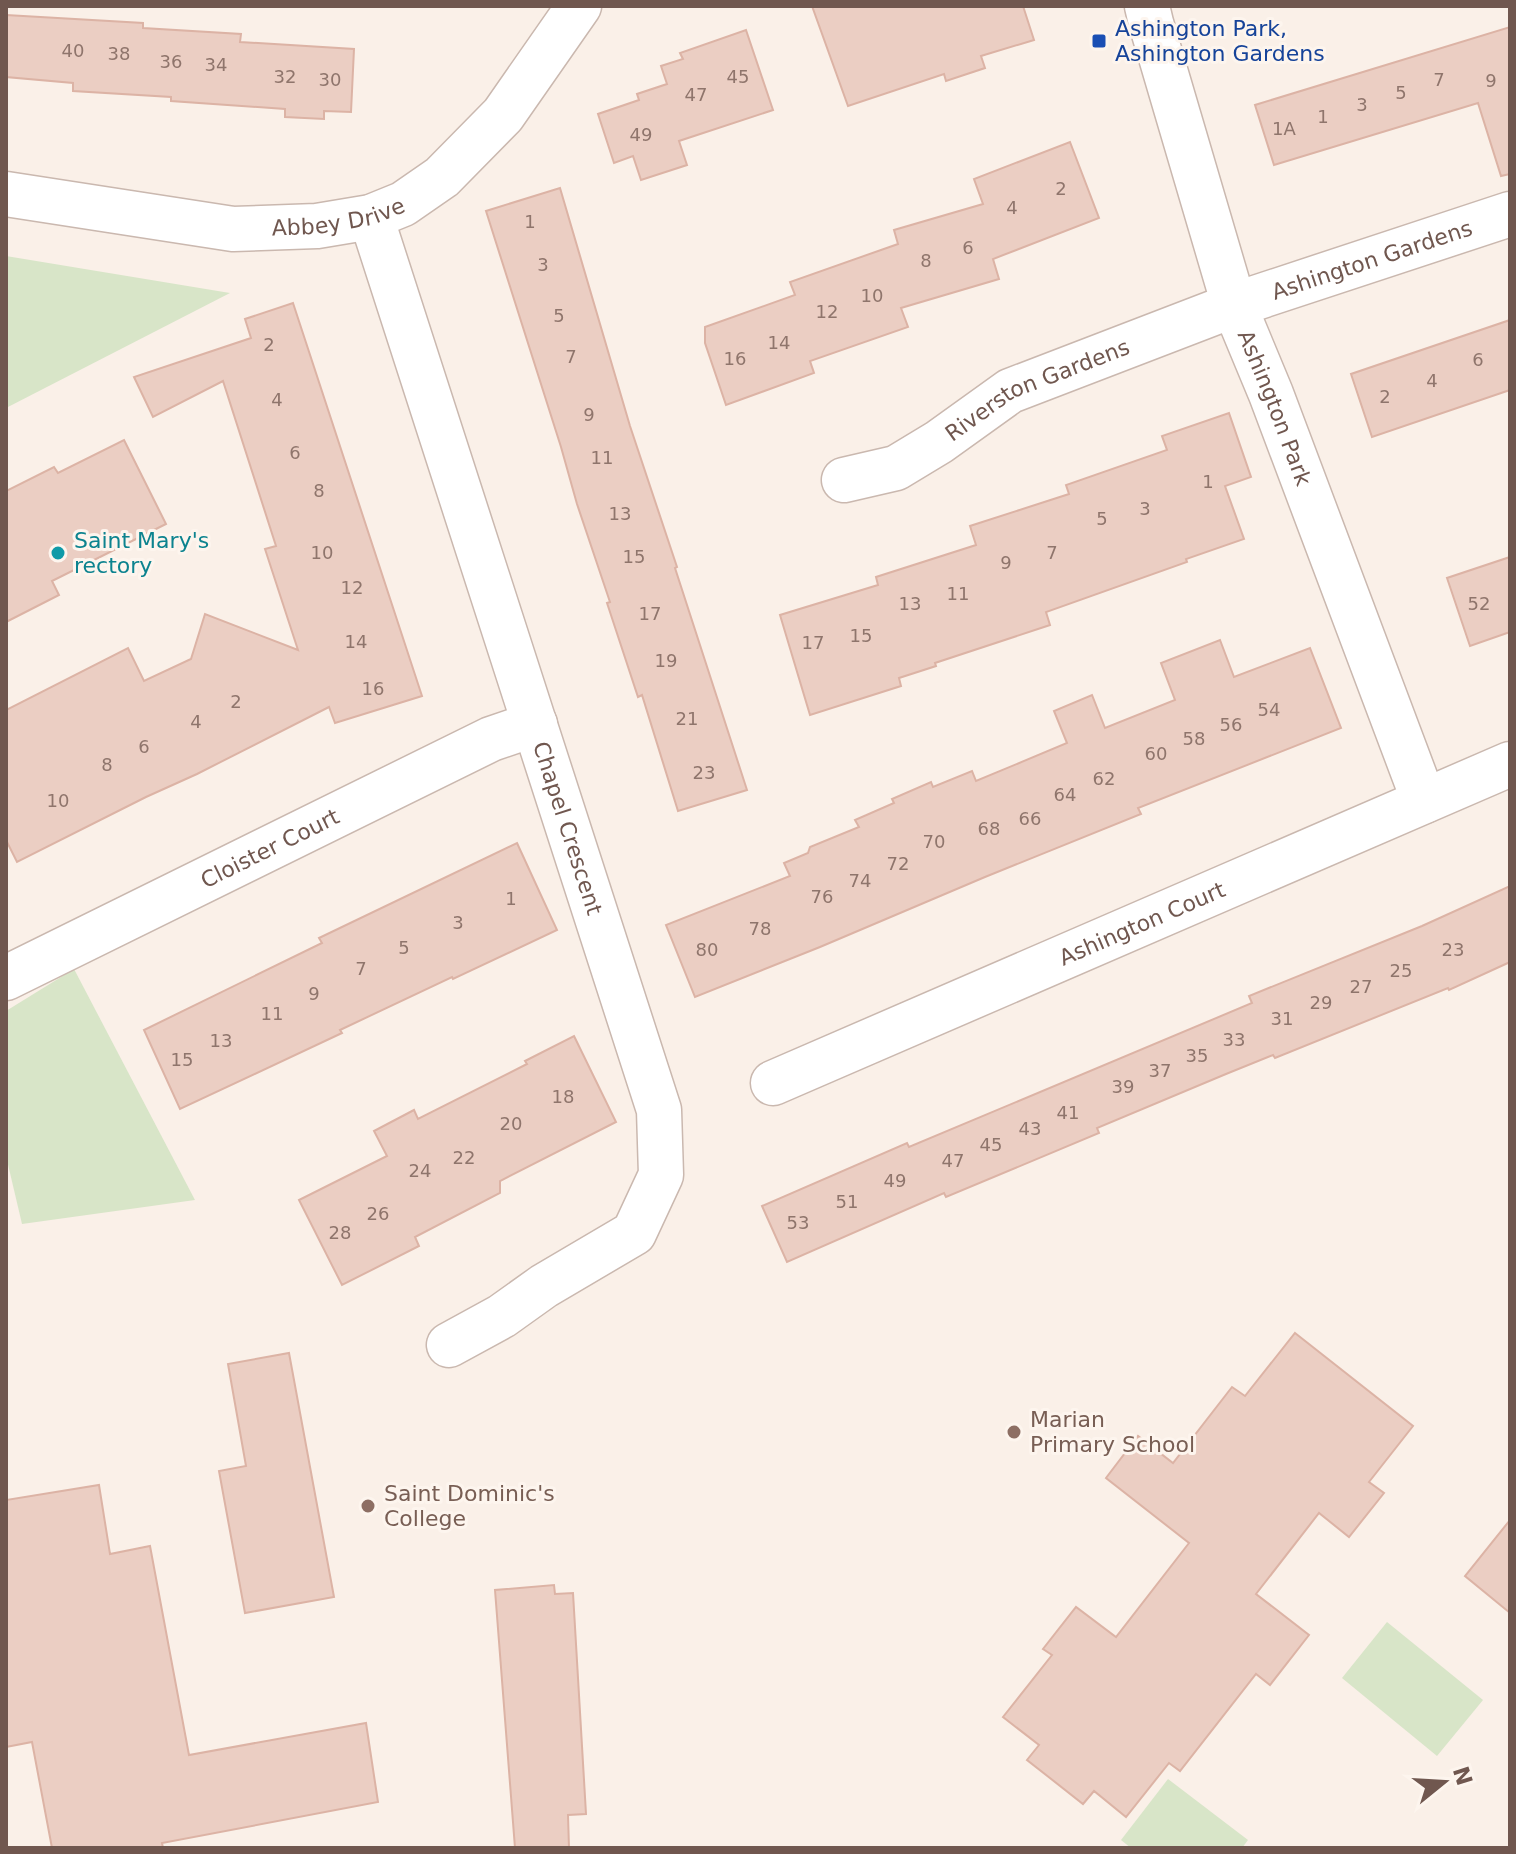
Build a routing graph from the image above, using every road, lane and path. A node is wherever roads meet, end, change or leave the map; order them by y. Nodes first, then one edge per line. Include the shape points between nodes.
1 (579, 6) edge
2 (1147, 6) edge
3 (6, 194) edge
4 (1510, 214) edge
5 (371, 217) junction
6 (1234, 305) junction
7 (844, 480) dead end
8 (535, 724) junction
9 (1510, 764) edge
10 (1424, 801) junction
11 (6, 978) edge
12 (773, 1083) dead end
13 (449, 1345) dead end

1 - 5 street, Abbey Drive via 503,115 442,177 403,204
2 - 6 street, Ashington Park
3 - 5 street, Abbey Drive via 233,229 317,226
4 - 6 street, Ashington Gardens
5 - 8 street, Chapel Crescent
6 - 7 street, Riverston Gardens via 1010,391 896,468
6 - 10 street, Ashington Park
8 - 11 street, Cloister Court via 491,739
8 - 13 street, Chapel Crescent via 659,1110 661,1175 634,1233
9 - 10 street, Ashington Court
10 - 12 street, Ashington Court

